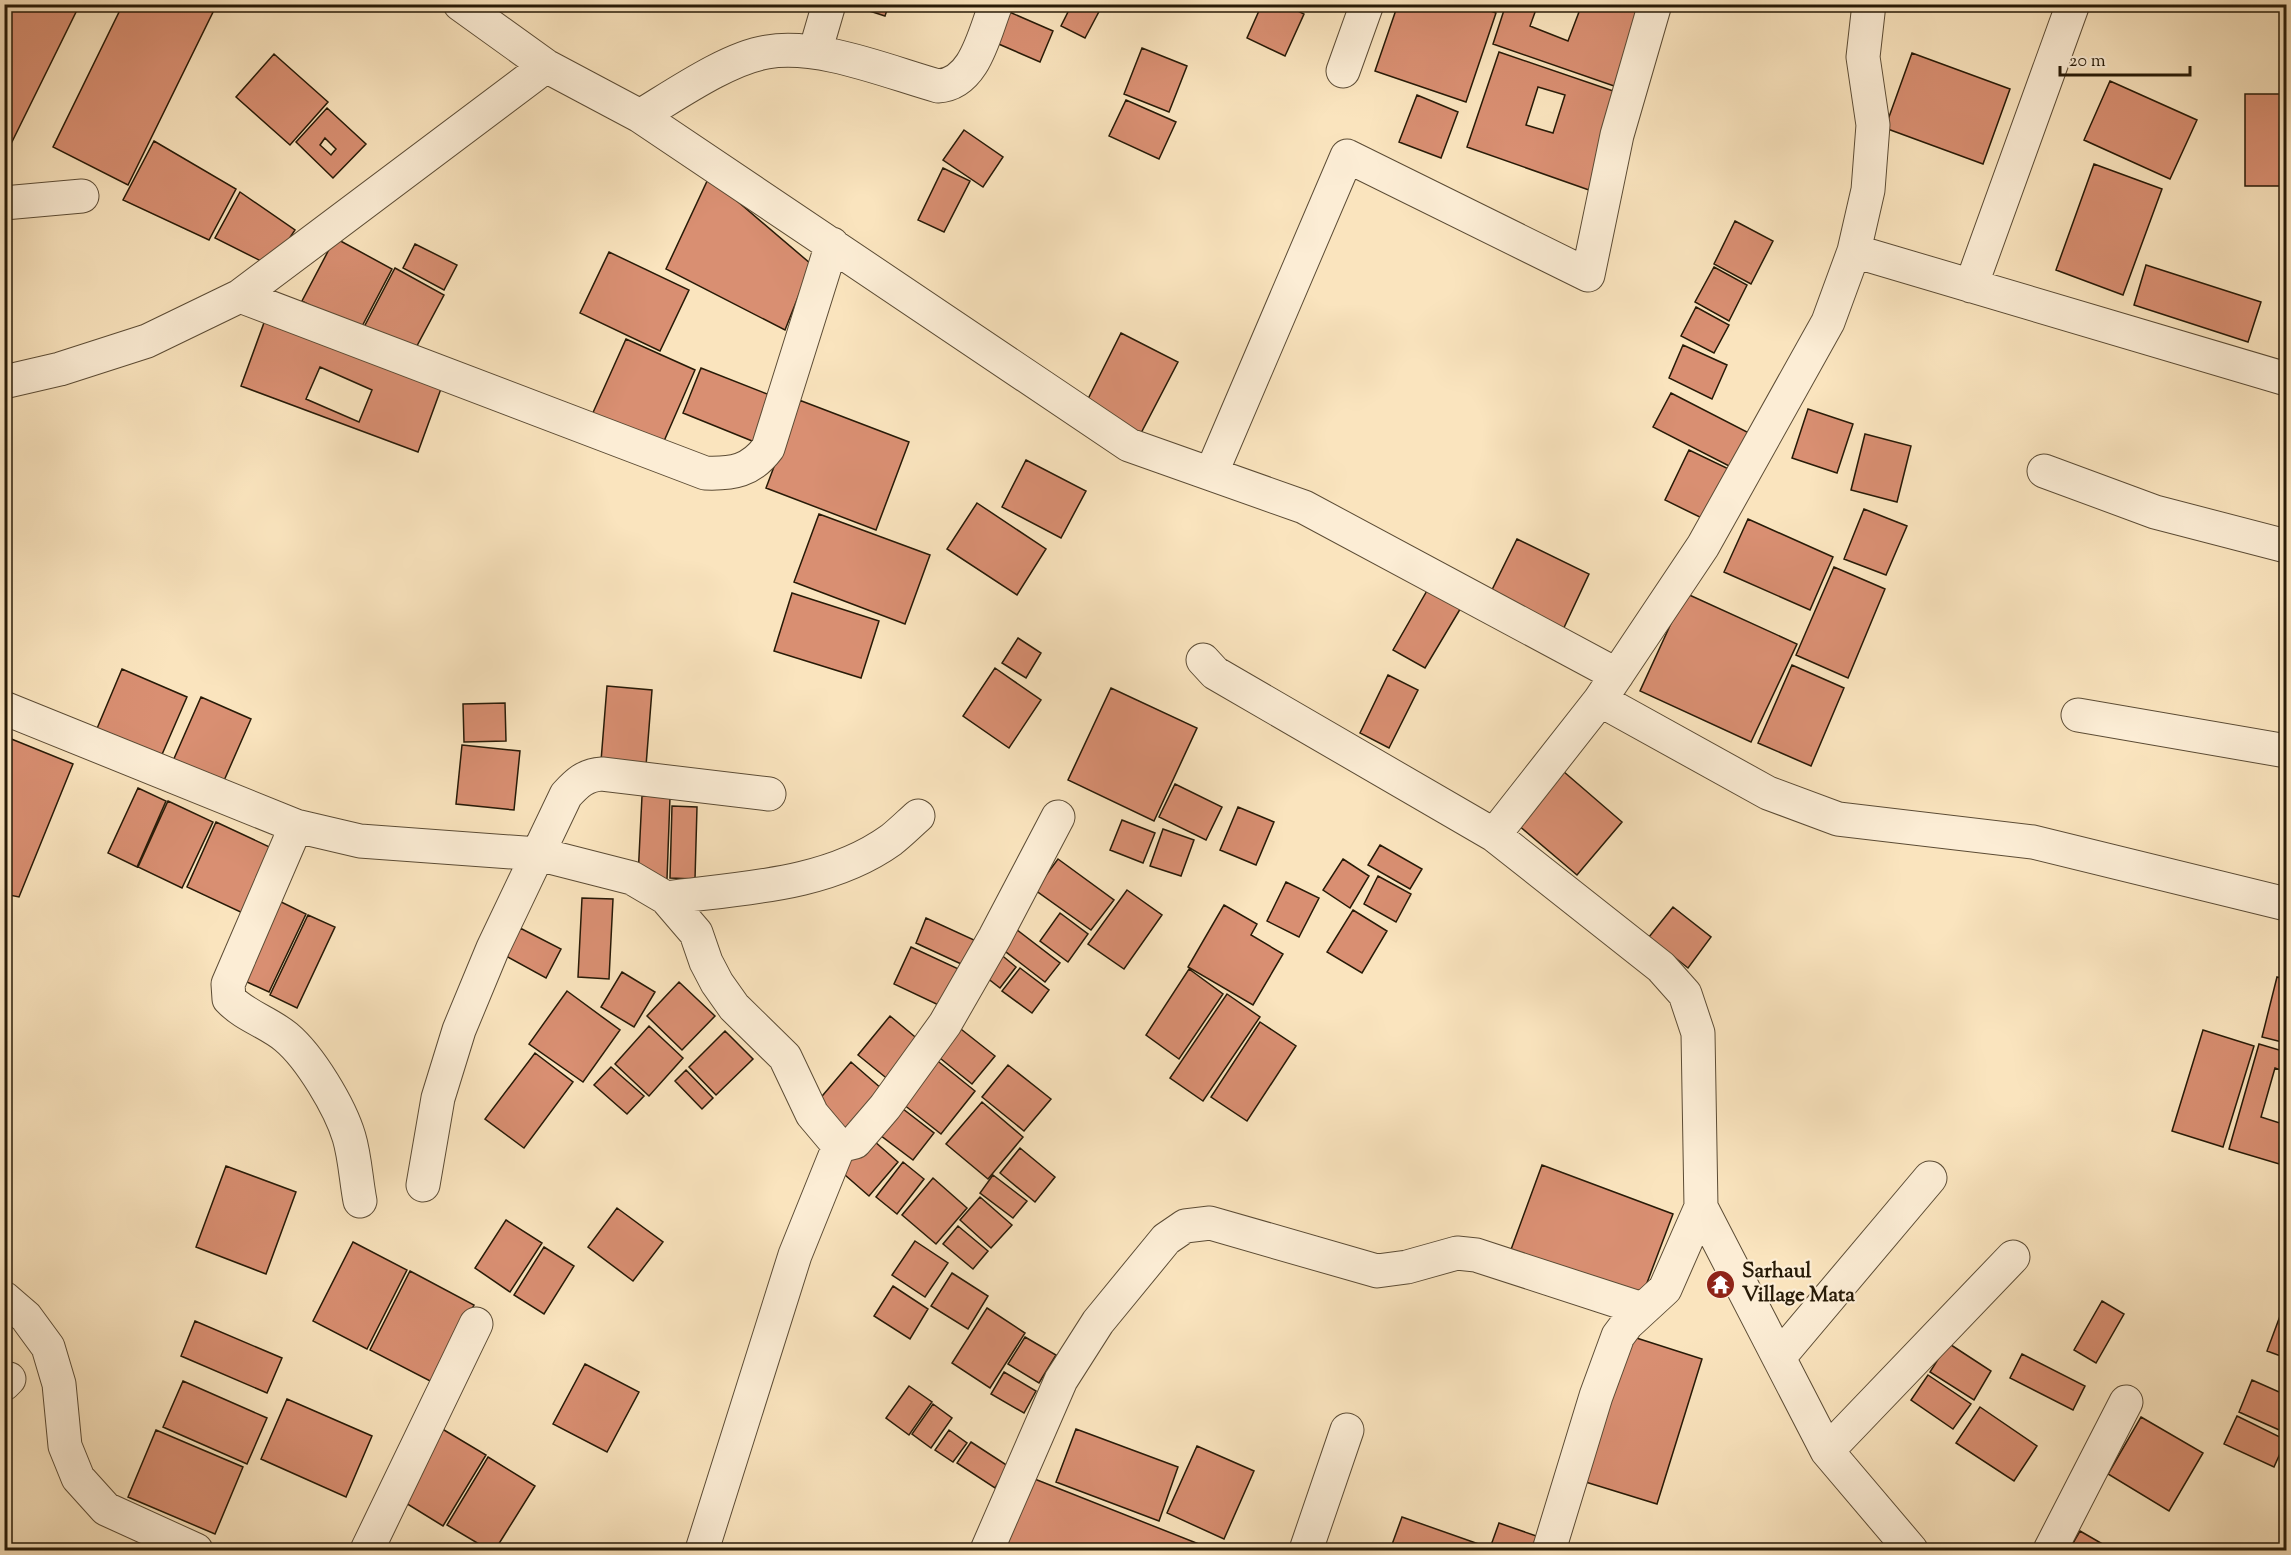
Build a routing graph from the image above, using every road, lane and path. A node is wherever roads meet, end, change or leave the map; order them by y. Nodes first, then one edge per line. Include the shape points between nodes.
1 (460, 4) edge
2 (829, 4) edge
3 (996, 4) edge
4 (1367, 4) edge
5 (1655, 4) edge
6 (1869, 4) edge
7 (2073, 4) edge
8 (501, 18) edge
9 (815, 52) junction
10 (546, 66) junction
11 (1343, 71) dead end
12 (640, 116) junction
13 (82, 196) dead end
14 (4, 203) edge
15 (832, 244) junction
16 (1854, 251) junction
17 (1971, 286) junction
18 (240, 296) junction
19 (2286, 379) edge
20 (4, 382) edge
21 (2044, 471) dead end
22 (1211, 474) junction
23 (2286, 546) edge
24 (1203, 660) dead end
25 (1608, 688) junction
26 (4, 708) edge
27 (2078, 715) dead end
28 (2286, 751) edge
29 (769, 794) dead end
30 (918, 816) dead end
31 (1058, 817) dead end
32 (296, 826) junction
33 (1494, 835) junction
34 (538, 854) junction
35 (666, 898) junction
36 (2286, 904) edge
37 (839, 1146) junction
38 (1930, 1178) dead end
39 (423, 1185) dead end
40 (360, 1201) dead end
41 (1701, 1207) junction
42 (2013, 1257) dead end
43 (4, 1298) edge
44 (1642, 1309) junction
45 (476, 1324) dead end
46 (1780, 1356) junction
47 (2126, 1402) dead end
48 (1347, 1430) dead end
49 (1827, 1451) junction
50 (196, 1551) edge
51 (367, 1551) edge
52 (702, 1551) edge
53 (987, 1551) edge
54 (1306, 1551) edge
55 (1549, 1551) edge
56 (1911, 1551) edge
57 (2050, 1551) edge

1 - 8 street
2 - 9 street
3 - 9 street via 972,63 963,78 951,86 938,86
4 - 11 street
5 - 22 street via 1617,135 1588,275 1347,156
6 - 16 street via 1863,57 1873,125 1869,190
7 - 17 street
8 - 10 street
9 - 12 street via 767,52 716,71
10 - 12 street
10 - 18 street
12 - 15 street
13 - 14 street
15 - 18 street via 768,448 746,469 728,474 705,473
15 - 22 street via 1129,445
16 - 17 street
16 - 25 street via 1828,322 1703,546
17 - 19 street
18 - 20 street via 147,341
21 - 23 street via 2155,512
22 - 25 street via 1304,507
24 - 33 street via 1215,673
25 - 33 street
25 - 36 street via 1768,793 1838,819 2033,842
26 - 32 street
27 - 28 street
29 - 34 street via 590,775 566,795
30 - 35 street via 890,841 839,868 802,879
31 - 37 street via 945,1024 855,1142
32 - 34 street via 360,841
32 - 40 street via 228,984 228,999 285,1036 319,1080 350,1138
33 - 41 street via 1661,967 1685,994 1698,1034
34 - 35 street via 632,878
34 - 39 street via 459,1030 438,1098
35 - 37 street via 696,933 706,962 734,1007 785,1057 812,1114
37 - 52 street via 795,1255
38 - 46 street
41 - 44 street via 1665,1289
41 - 46 street
42 - 49 street
43 - 50 street via 26,1317 48,1347 59,1384 65,1446 78,1478 106,1509
44 - 53 street via 1476,1255 1456,1253 1377,1271 1210,1223 1185,1226 1166,1239 1098,1322 1061,1380
44 - 55 street via 1618,1336
45 - 51 street
46 - 49 street
47 - 57 street
48 - 54 street
49 - 56 street

